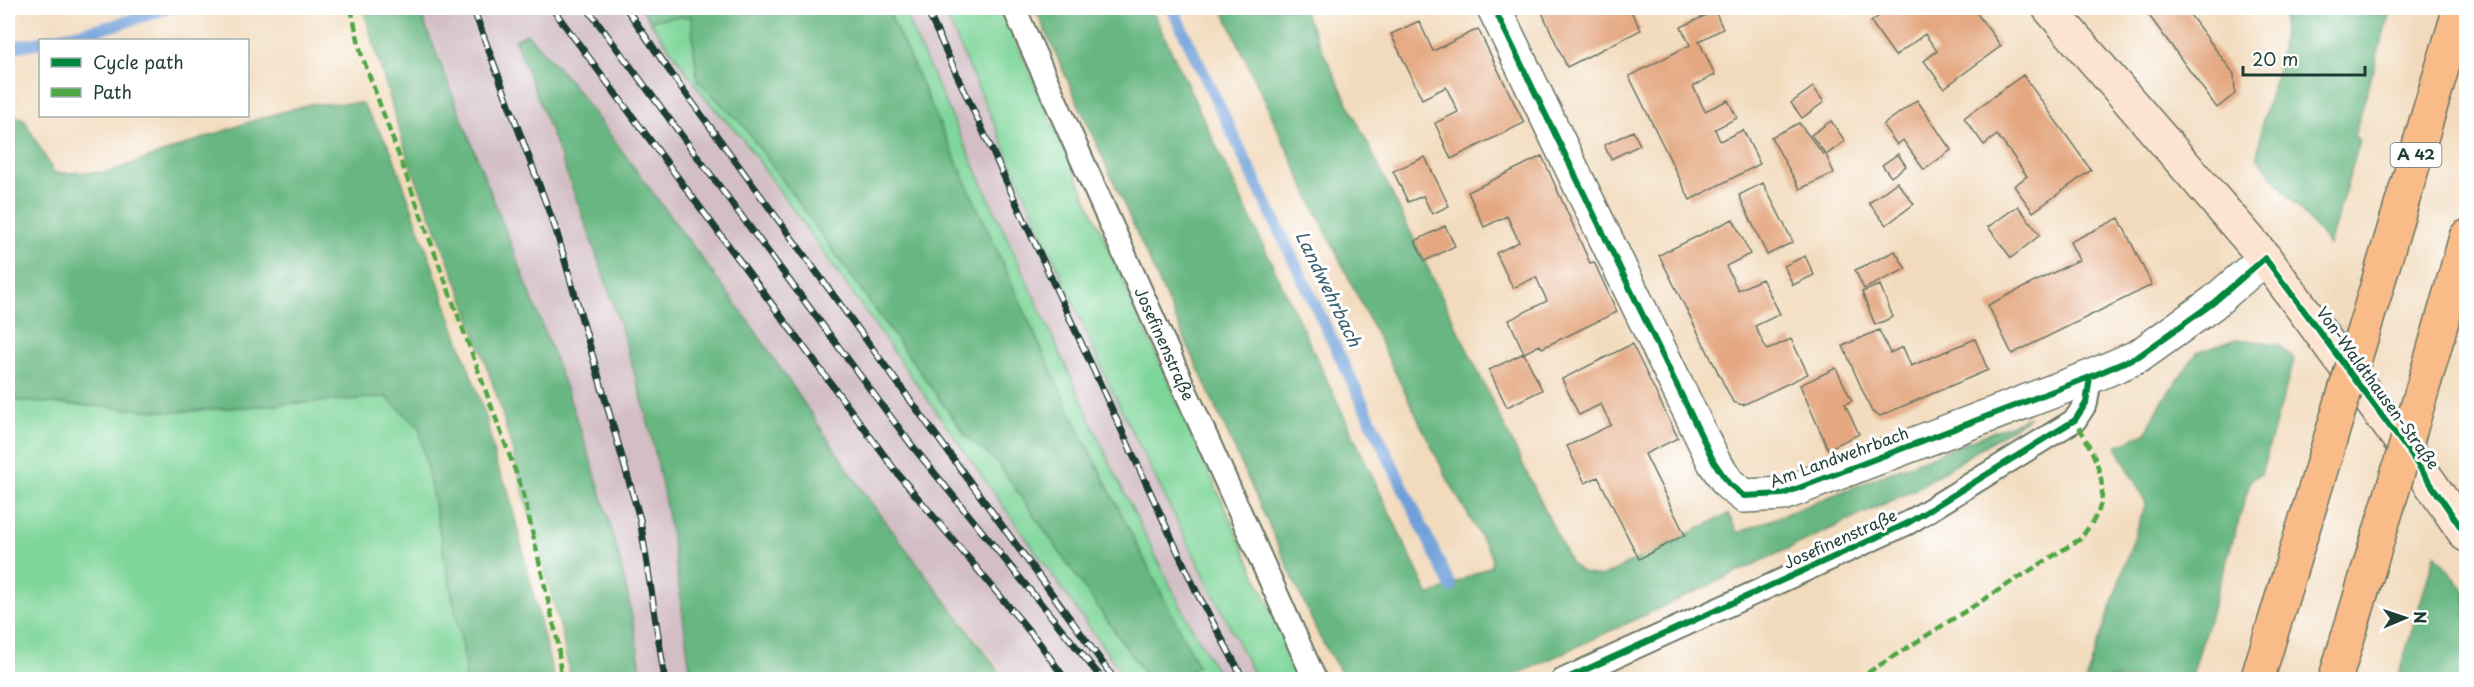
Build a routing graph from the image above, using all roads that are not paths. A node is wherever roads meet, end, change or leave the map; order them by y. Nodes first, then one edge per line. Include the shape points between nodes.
1 (1014, 8) edge
2 (1494, 8) edge
3 (2049, 8) edge
4 (2460, 8) edge
5 (2466, 237) edge
6 (2265, 258) junction
7 (2090, 377) junction
8 (2466, 535) edge
9 (1315, 680) edge
10 (1563, 680) edge
11 (2257, 680) edge
12 (2335, 680) edge

1 - 9 lane, Josefinenstraße
2 - 7 street, Am Landwehrbach via 1714,462 1729,484 1744,496 1783,494
3 - 6 street, Von-Waldthausen-Straße
4 - 11 highway, A 42, bridge
5 - 12 highway, bridge
6 - 7 street, Am Landwehrbach via 2139,356
6 - 8 street, Von-Waldthausen-Straße via 2398,436
7 - 10 lane, Josefinenstraße via 2086,403 2075,420 1908,523

